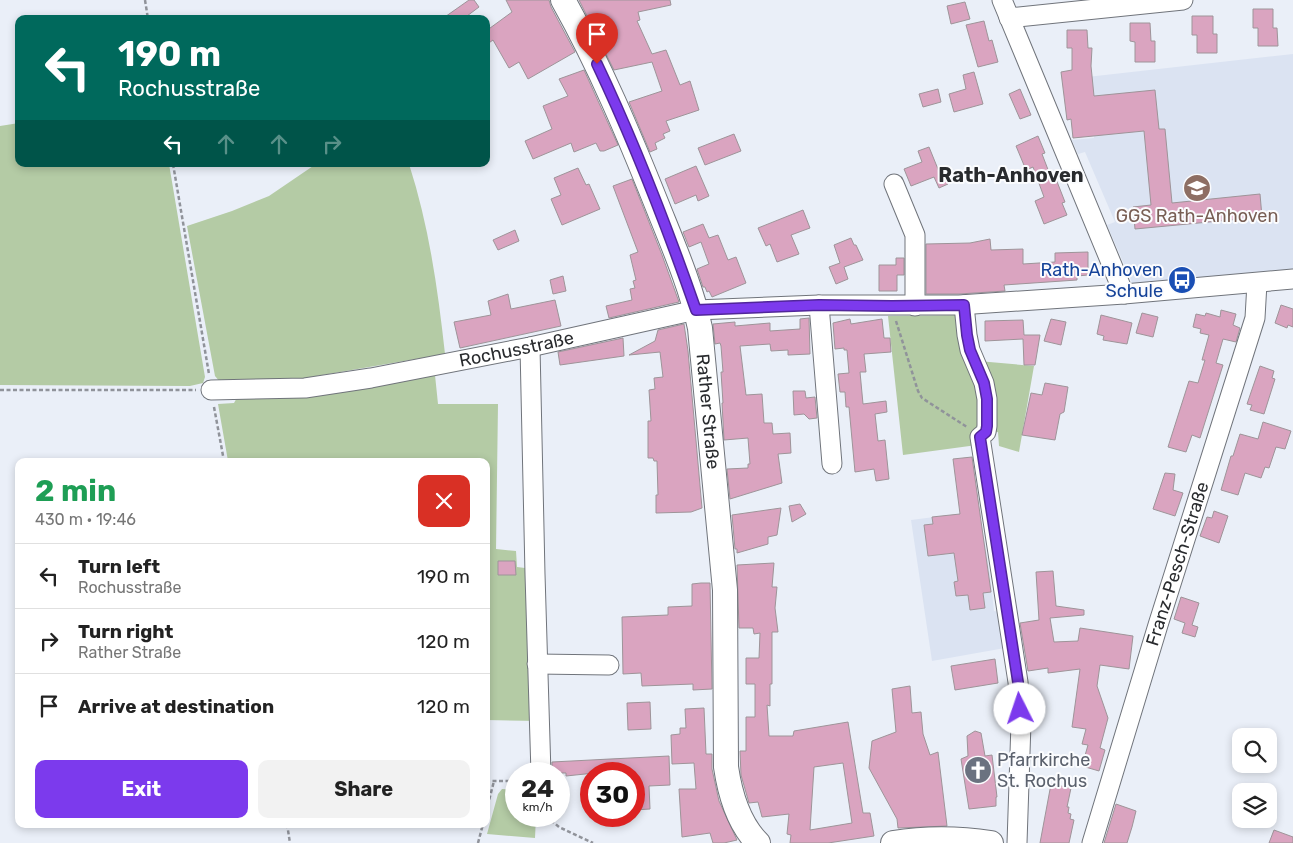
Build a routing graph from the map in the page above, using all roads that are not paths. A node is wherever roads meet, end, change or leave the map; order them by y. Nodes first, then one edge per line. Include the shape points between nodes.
1 (563, 0) edge
2 (1002, 0) edge
3 (1183, 0) edge
4 (1009, 18) junction
5 (894, 184) dead end
6 (1293, 279) edge
7 (1257, 283) junction
8 (1124, 294) junction
9 (819, 305) junction
10 (964, 305) junction
11 (915, 306) junction
12 (696, 310) junction
13 (530, 347) junction
14 (212, 390) road end
15 (832, 464) dead end
16 (537, 664) junction
17 (609, 665) dead end
18 (541, 762) edge
19 (758, 843) edge
20 (893, 843) edge
21 (991, 843) edge
22 (1017, 843) edge
23 (1092, 843) edge

1 - 12 main road, Rather Straße via 612,96
2 - 4 street
3 - 4 street
4 - 8 street
5 - 11 street via 915,235
6 - 7 street, Rochusstraße
7 - 8 street, Rochusstraße
7 - 23 street, Franz-Pesch-Straße via 1255,318
8 - 10 street, Rochusstraße
9 - 11 street, Rochusstraße
9 - 12 street, Rochusstraße
9 - 15 street
10 - 11 street, Rochusstraße
10 - 22 street via 970,350 987,399 986,432 980,437 1018,682 1021,723
12 - 13 street, Rochusstraße
12 - 19 main road, Rather Straße via 725,590 726,767 735,804
13 - 14 street, Rochusstraße via 305,388
13 - 16 street
16 - 17 street
16 - 18 street
20 - 21 main road via 968,839

